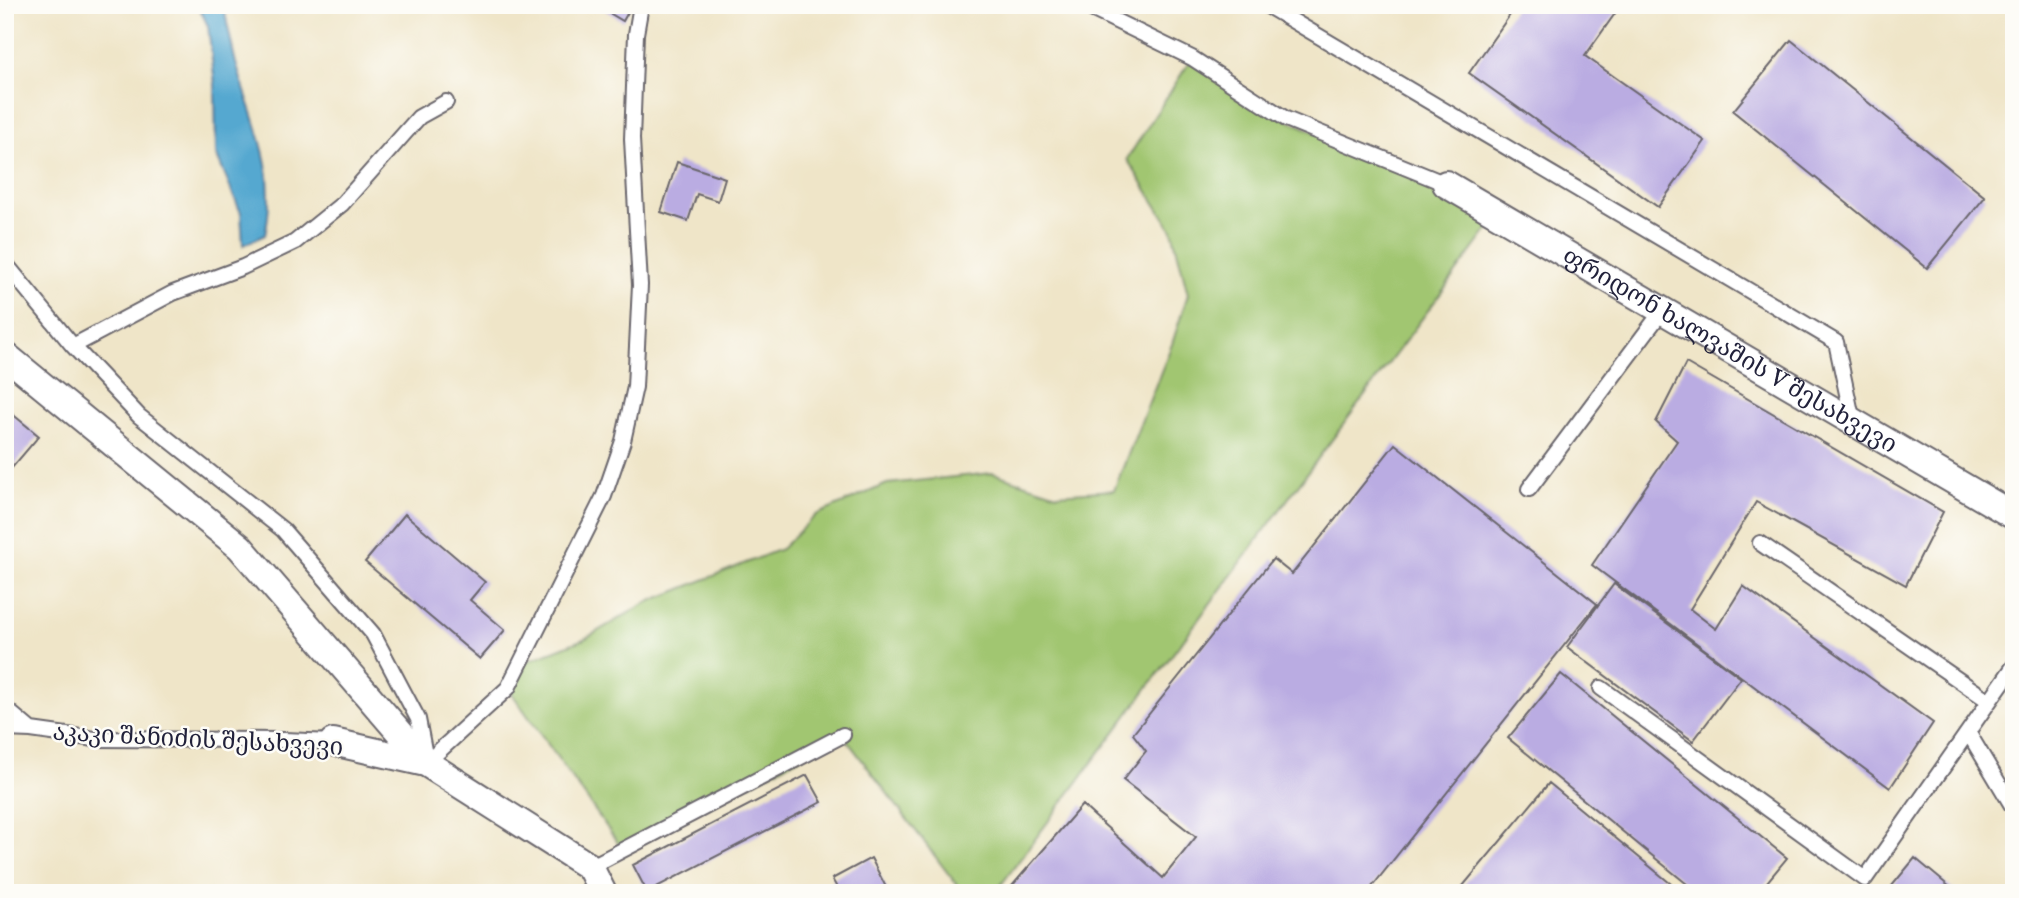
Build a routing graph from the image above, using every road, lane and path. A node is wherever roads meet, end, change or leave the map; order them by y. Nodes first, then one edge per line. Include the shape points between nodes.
1 (641, 5) edge
2 (1083, 5) edge
3 (1266, 5) edge
4 (446, 102) dead end
5 (1446, 184) joint
6 (5, 262) edge
7 (1662, 311) junction
8 (73, 346) junction
9 (5, 355) edge
10 (1853, 422) junction
11 (1529, 489) dead end
12 (2014, 516) edge
13 (1760, 543) dead end
14 (2014, 666) edge
15 (1601, 688) dead end
16 (1990, 701) junction
17 (5, 709) edge
18 (5, 730) edge
19 (31, 730) junction
20 (1968, 732) junction
21 (844, 734) dead end
22 (333, 742) joint
23 (426, 763) junction
24 (2014, 809) edge
25 (590, 867) junction
26 (603, 893) edge

1 - 23 lane via 632,139 639,310 635,387 623,441 604,496 508,688
2 - 5 lane via 1192,58 1286,118
3 - 10 lane via 1836,342
4 - 8 lane via 419,117 342,204 295,242 173,293
5 - 7 street, ფრიდონ ხალვაშის V შესახვევი
6 - 8 lane
7 - 10 street, ფრიდონ ხალვაშის V შესახვევი
7 - 11 lane
8 - 23 lane via 139,416 283,530 373,635 418,719
9 - 23 street via 240,547
10 - 12 street, ფრიდონ ხალვაშის V შესახვევი
13 - 16 lane
14 - 16 lane
15 - 20 lane via 1865,879
16 - 20 lane
17 - 19 lane, აკაკი შანიძის შესახვევი
18 - 19 lane
19 - 22 lane, აკაკი შანიძის შესახვევი via 95,739
20 - 24 lane
21 - 25 lane
22 - 23 street, აკაკი შანიძის შესახვევი
23 - 25 street, აკაკი შანიძის შესახვევი
25 - 26 street

